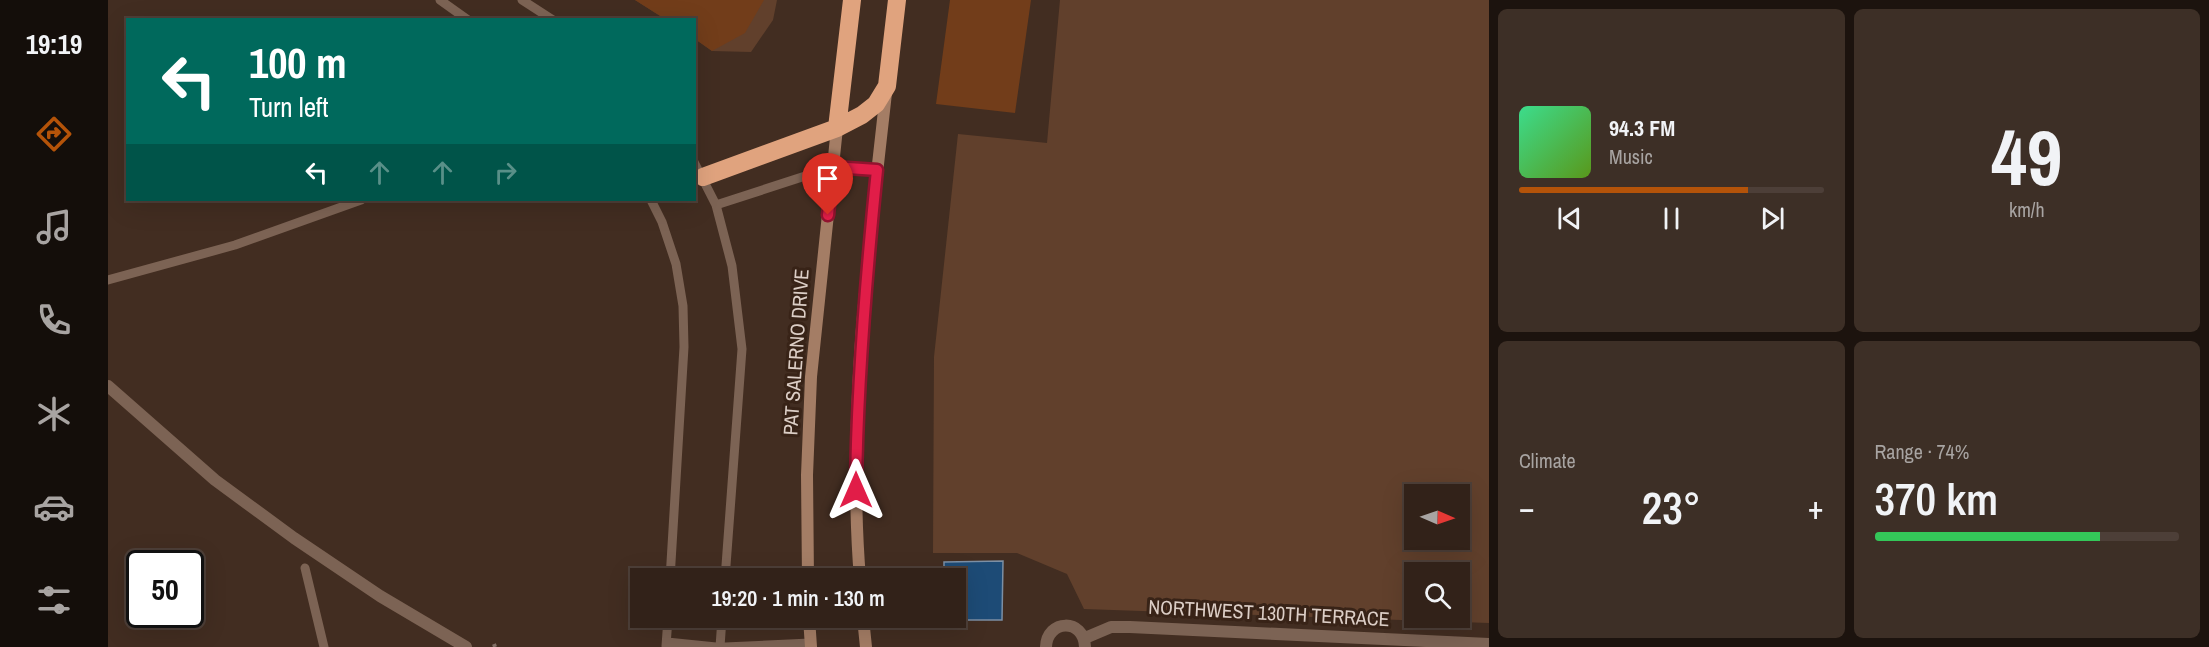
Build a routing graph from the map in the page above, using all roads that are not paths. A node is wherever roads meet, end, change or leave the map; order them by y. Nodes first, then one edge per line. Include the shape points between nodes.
1 (440, 0) edge
2 (522, 0) edge
3 (852, 0) edge
4 (897, 0) edge
5 (465, 18) edge
6 (550, 18) edge
7 (887, 87) junction
8 (837, 128) junction
9 (833, 167) junction
10 (699, 170) edge
11 (877, 170) junction
12 (358, 201) edge
13 (651, 201) edge
14 (716, 205) junction
15 (108, 280) edge
16 (108, 386) edge
17 (305, 568) dead end
18 (671, 568) edge
19 (725, 568) edge
20 (808, 568) edge
21 (860, 568) edge
22 (667, 628) edge
23 (721, 628) edge
24 (810, 628) edge
25 (865, 628) edge
26 (1085, 642) edge
27 (666, 644) edge
28 (1489, 644) edge
29 (813, 646) edge
30 (324, 647) edge
31 (466, 647) edge
32 (718, 647) edge
33 (725, 647) edge
34 (866, 647) edge
35 (1046, 647) edge

1 - 5 lane
2 - 6 lane
3 - 8 highway
4 - 7 highway
7 - 8 highway via 876,104
7 - 11 main road
8 - 9 main road, PAT SALERNO DRIVE
8 - 10 highway
9 - 11 lane
9 - 14 lane
9 - 20 main road, PAT SALERNO DRIVE via 811,376
10 - 14 lane
11 - 21 main road via 858,410
12 - 15 lane via 235,245
13 - 18 lane via 676,264 683,306
14 - 19 lane via 732,266 742,349
16 - 31 street via 215,480 294,538
17 - 30 lane
22 - 27 lane
23 - 32 lane
24 - 29 main road
25 - 34 main road
26 - 28 street, NORTHWEST 130TH TERRACE via 1112,627 1130,627
26 - 35 street, NORTHWEST 130TH TERRACE via 1076,628 1064,625 1052,631
27 - 32 lane
29 - 33 lane

